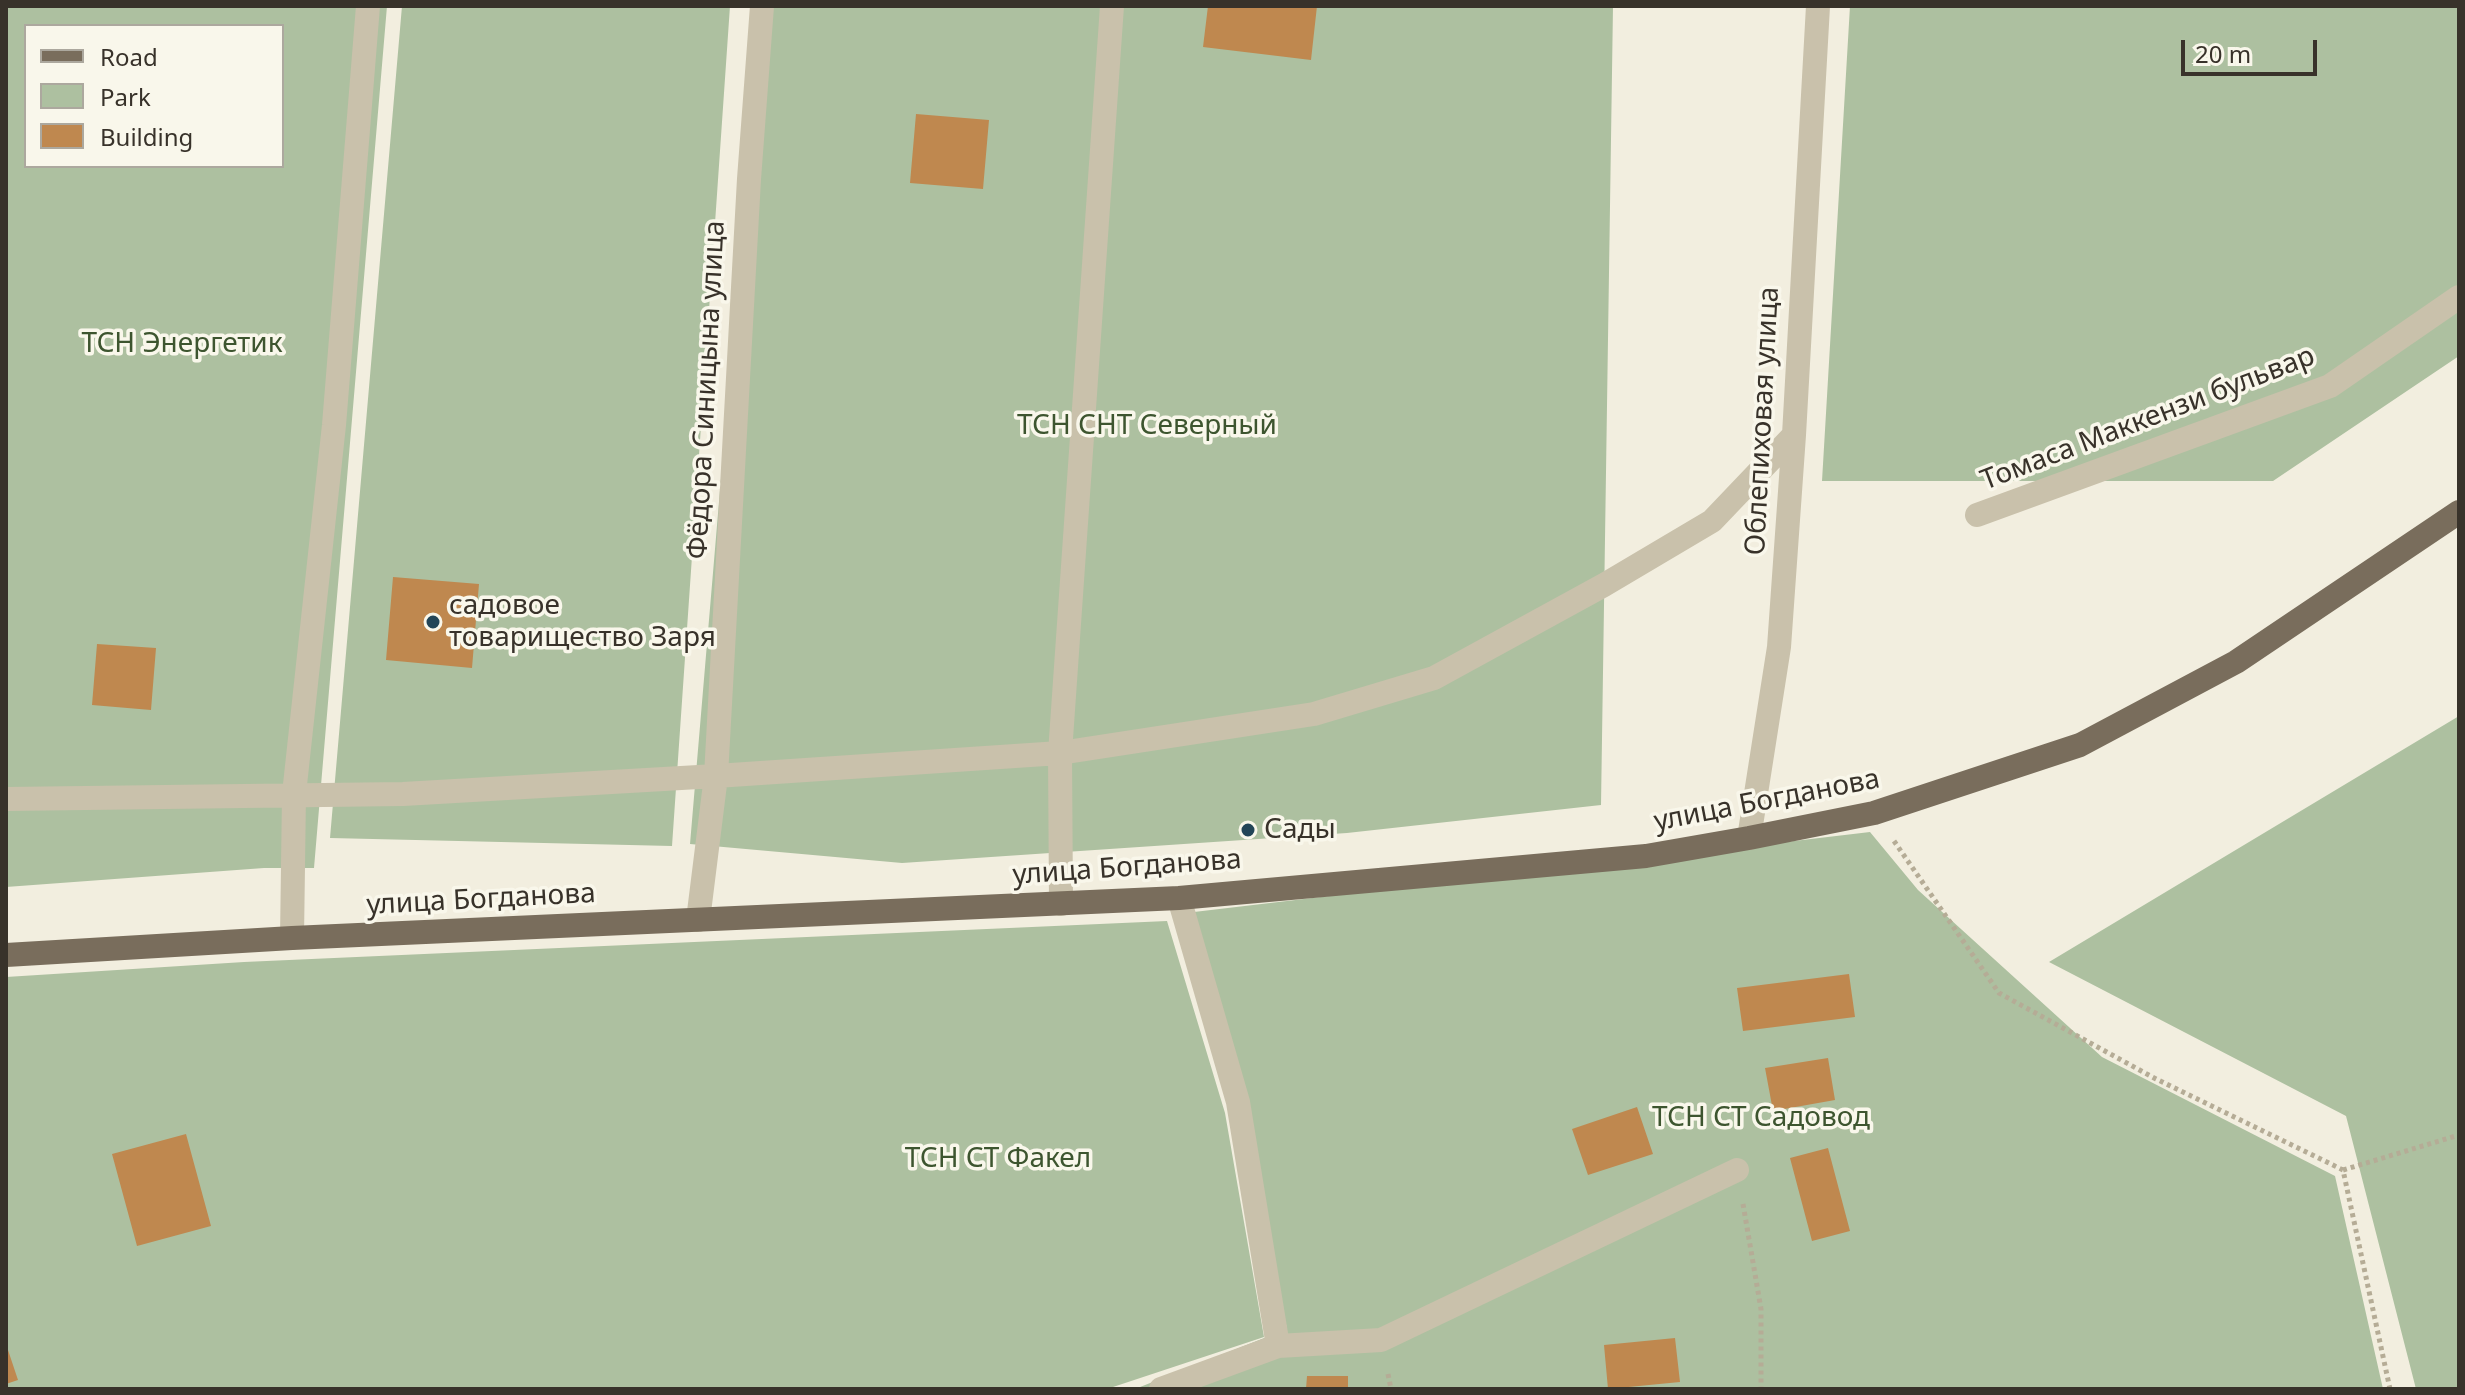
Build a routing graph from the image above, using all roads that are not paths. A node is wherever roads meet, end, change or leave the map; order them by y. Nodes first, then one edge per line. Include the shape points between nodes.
1 (368, 6) edge
2 (762, 6) edge
3 (1112, 6) edge
4 (1818, 6) edge
5 (2459, 297) edge
6 (1794, 435) junction
7 (2459, 512) edge
8 (1977, 515) dead end
9 (1060, 753) junction
10 (716, 776) junction
11 (294, 794) junction
12 (6, 799) edge
13 (1749, 838) junction
14 (1179, 898) junction
15 (1061, 904) junction
16 (698, 920) junction
17 (292, 938) junction
18 (6, 955) edge
19 (1737, 1170) road end
20 (1278, 1346) junction
21 (1161, 1389) edge

1 - 11 street via 334,425
2 - 10 street, Фёдора Синицына улица
3 - 9 street
4 - 6 street, Облепиховая улица
5 - 8 street, Томаса Маккензи бульвар via 2330,386
6 - 9 street via 1712,521 1434,678 1314,714
6 - 13 street, Облепиховая улица via 1779,647
7 - 13 main road, улица Богданова via 2236,662 2080,745 1874,813
9 - 10 street
9 - 15 street
10 - 11 street via 403,794
10 - 16 street, Фёдора Синицына улица
11 - 12 street
11 - 17 street
13 - 14 main road, улица Богданова via 1646,856
14 - 15 main road, улица Богданова
14 - 20 street via 1238,1102
15 - 16 main road, улица Богданова
16 - 17 main road, улица Богданова
17 - 18 main road, улица Богданова
19 - 20 street via 1381,1340
20 - 21 street

